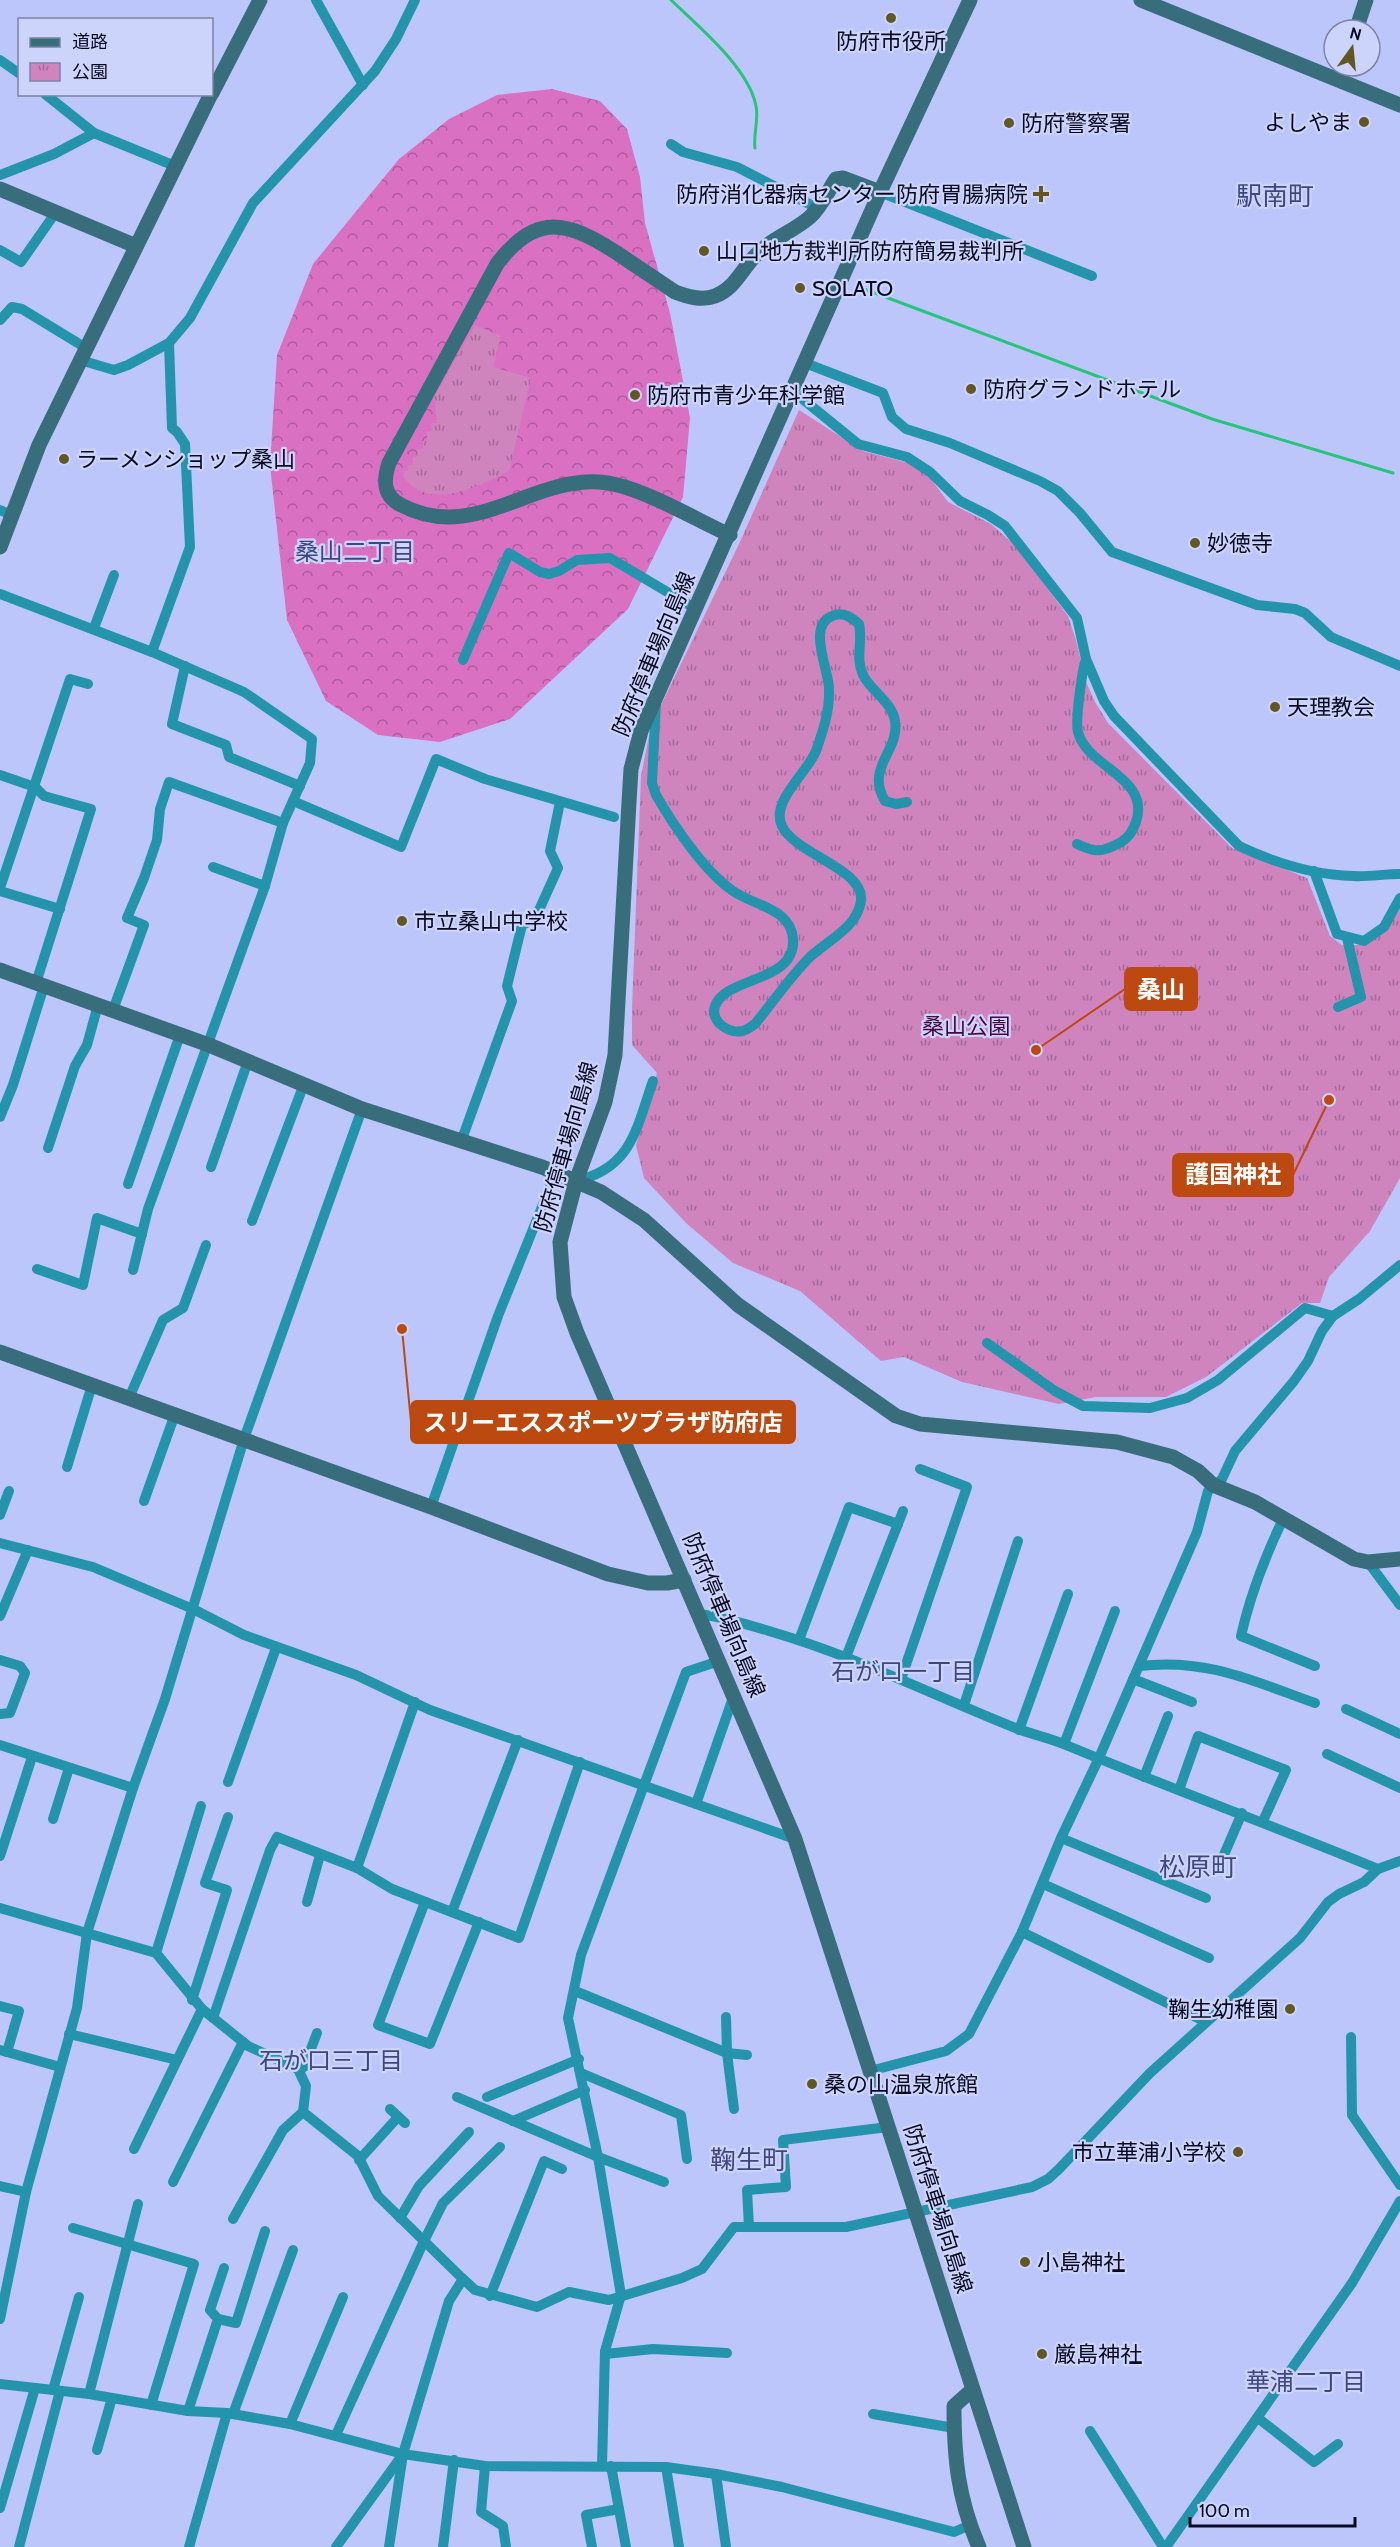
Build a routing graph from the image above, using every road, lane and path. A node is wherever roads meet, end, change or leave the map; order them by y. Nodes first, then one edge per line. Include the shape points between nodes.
1 (260, 0) edge
2 (316, 0) edge
3 (415, 0) edge
4 (970, 0) edge
5 (1141, 0) edge
6 (1366, 0) edge
7 (1167, 5) edge
8 (1360, 18) edge
9 (0, 60) edge
10 (1322, 65) edge
11 (217, 70) edge
12 (18, 73) edge
13 (1352, 78) edge
14 (363, 85) junction
15 (213, 86) edge
16 (47, 96) edge
17 (210, 96) edge
18 (1400, 105) edge
19 (93, 133) junction
20 (671, 144) dead end
21 (175, 166) junction
22 (0, 175) edge
23 (0, 189) edge
24 (880, 192) junction
25 (817, 208) junction
26 (56, 213) junction
27 (136, 246) junction
28 (0, 250) edge
29 (1092, 276) dead end
30 (0, 321) edge
31 (169, 343) junction
32 (83, 354) junction
33 (805, 363) junction
34 (794, 392) junction
35 (6, 512) edge
36 (729, 535) junction
37 (0, 548) edge
38 (114, 575) dead end
39 (0, 594) edge
40 (696, 609) junction
41 (94, 628) junction
42 (153, 652) junction
43 (1086, 659) junction
44 (463, 660) dead end
45 (185, 666) junction
46 (1400, 666) edge
47 (88, 684) dead end
48 (656, 698) junction
49 (0, 775) edge
50 (300, 786) junction
51 (35, 787) junction
52 (293, 801) junction
53 (908, 801) dead end
54 (560, 802) junction
55 (614, 817) dead end
56 (283, 823) junction
57 (1077, 844) dead end
58 (213, 867) dead end
59 (1314, 871) junction
60 (1400, 874) edge
61 (265, 886) junction
62 (0, 889) edge
63 (1400, 897) edge
64 (60, 909) junction
65 (1347, 938) junction
66 (0, 970) edge
67 (40, 984) junction
68 (98, 1005) junction
69 (1338, 1007) dead end
70 (112, 1010) junction
71 (180, 1035) junction
72 (209, 1045) junction
73 (249, 1061) junction
74 (653, 1081) dead end
75 (304, 1084) junction
76 (362, 1109) junction
77 (0, 1118) edge
78 (462, 1139) junction
79 (48, 1148) dead end
80 (211, 1167) dead end
81 (556, 1172) junction
82 (576, 1181) junction
83 (128, 1184) dead end
84 (252, 1221) dead end
85 (142, 1234) junction
86 (206, 1245) dead end
87 (1400, 1265) edge
88 (37, 1269) dead end
89 (134, 1270) dead end
90 (1333, 1316) junction
91 (987, 1342) dead end
92 (0, 1352) edge
93 (92, 1385) junction
94 (129, 1398) junction
95 (175, 1414) junction
96 (244, 1439) junction
97 (67, 1467) dead end
98 (921, 1469) dead end
99 (1213, 1485) junction
100 (9, 1491) dead end
101 (144, 1502) dead end
102 (431, 1507) junction
103 (903, 1511) dead end
104 (0, 1515) edge
105 (1282, 1518) junction
106 (898, 1524) junction
107 (1018, 1541) dead end
108 (0, 1543) edge
109 (28, 1550) junction
110 (1400, 1558) edge
111 (1368, 1562) junction
112 (684, 1580) junction
113 (1068, 1594) dead end
114 (1400, 1605) edge
115 (193, 1610) junction
116 (1115, 1611) dead end
117 (699, 1614) junction
118 (0, 1616) edge
119 (799, 1640) junction
120 (276, 1648) junction
121 (846, 1657) junction
122 (0, 1660) edge
123 (719, 1661) junction
124 (1139, 1666) junction
125 (1315, 1666) dead end
126 (901, 1679) junction
127 (1133, 1679) junction
128 (734, 1695) junction
129 (1192, 1701) dead end
130 (416, 1702) junction
131 (1316, 1703) dead end
132 (964, 1705) junction
133 (1346, 1709) dead end
134 (0, 1714) edge
135 (1168, 1716) dead end
136 (1019, 1730) junction
137 (1400, 1734) edge
138 (518, 1740) junction
139 (1064, 1744) junction
140 (0, 1745) edge
141 (1327, 1754) dead end
142 (32, 1757) junction
143 (1098, 1760) junction
144 (580, 1762) junction
145 (69, 1768) junction
146 (1144, 1777) junction
147 (228, 1782) dead end
148 (643, 1784) junction
149 (133, 1788) junction
150 (1400, 1788) edge
151 (1179, 1790) junction
152 (696, 1804) junction
153 (201, 1806) dead end
154 (1242, 1813) junction
155 (228, 1817) dead end
156 (53, 1819) dead end
157 (1263, 1821) junction
158 (1061, 1838) junction
159 (795, 1839) junction
160 (320, 1855) junction
161 (0, 1856) edge
162 (1223, 1857) dead end
163 (1400, 1861) edge
164 (357, 1868) junction
165 (1378, 1869) junction
166 (1043, 1884) junction
167 (1206, 1898) dead end
168 (307, 1902) dead end
169 (425, 1902) junction
170 (0, 1908) edge
171 (452, 1912) junction
172 (479, 1922) junction
173 (1022, 1932) junction
174 (87, 1933) junction
175 (156, 1953) junction
176 (1209, 1958) dead end
177 (575, 1991) junction
178 (192, 2000) junction
179 (0, 2006) edge
180 (202, 2009) junction
181 (726, 2017) dead end
182 (213, 2018) junction
183 (1206, 2022) junction
184 (317, 2033) dead end
185 (69, 2034) junction
186 (1352, 2037) dead end
187 (243, 2042) junction
188 (4, 2051) edge
189 (727, 2053) junction
190 (747, 2055) dead end
191 (579, 2059) junction
192 (177, 2060) junction
193 (60, 2067) junction
194 (298, 2070) junction
195 (870, 2071) junction
196 (582, 2073) junction
197 (585, 2090) junction
198 (457, 2097) dead end
199 (487, 2097) dead end
200 (734, 2109) dead end
201 (303, 2112) junction
202 (398, 2116) dead end
203 (513, 2121) junction
204 (888, 2127) junction
205 (469, 2132) dead end
206 (500, 2148) dead end
207 (134, 2149) dead end
208 (598, 2157) junction
209 (687, 2159) dead end
210 (360, 2160) junction
211 (562, 2169) dead end
212 (173, 2182) dead end
213 (664, 2182) dead end
214 (1400, 2185) edge
215 (0, 2186) edge
216 (27, 2192) junction
217 (1400, 2201) edge
218 (138, 2204) dead end
219 (917, 2213) junction
220 (233, 2218) dead end
221 (400, 2218) junction
222 (749, 2227) junction
223 (73, 2228) dead end
224 (264, 2231) dead end
225 (424, 2241) junction
226 (128, 2246) junction
227 (293, 2250) dead end
228 (224, 2268) dead end
229 (463, 2279) junction
230 (621, 2295) junction
231 (490, 2296) junction
232 (79, 2297) dead end
233 (343, 2297) dead end
234 (0, 2319) edge
235 (218, 2319) junction
236 (727, 2353) dead end
237 (604, 2354) junction
238 (0, 2384) edge
239 (35, 2388) junction
240 (57, 2390) junction
241 (972, 2390) junction
242 (89, 2394) junction
243 (112, 2398) junction
244 (151, 2405) junction
245 (188, 2411) junction
246 (230, 2414) junction
247 (873, 2414) dead end
248 (1258, 2418) junction
249 (290, 2424) junction
250 (954, 2427) junction
251 (1090, 2432) dead end
252 (336, 2435) junction
253 (1338, 2444) dead end
254 (97, 2450) dead end
255 (403, 2454) junction
256 (454, 2460) junction
257 (484, 2466) junction
258 (606, 2466) junction
259 (666, 2467) junction
260 (716, 2474) junction
261 (0, 2508) edge
262 (619, 2509) junction
263 (970, 2525) junction
264 (19, 2547) edge
265 (189, 2547) edge
266 (336, 2547) edge
267 (389, 2547) edge
268 (443, 2547) edge
269 (506, 2547) edge
270 (592, 2547) edge
271 (626, 2547) edge
272 (679, 2547) edge
273 (726, 2547) edge
274 (979, 2547) edge
275 (1024, 2547) edge
276 (1164, 2547) edge

1 - 11 street via 248,26
2 - 14 street
3 - 14 street via 396,39
4 - 24 street, 防府停車場向島線
5 - 7 street
6 - 8 street
7 - 10 street
9 - 12 street
11 - 15 street
13 - 18 street
14 - 31 street via 253,203 190,318
16 - 19 street
17 - 21 street
19 - 21 street
19 - 22 street via 54,154
20 - 25 street via 683,152 737,167
21 - 27 street
23 - 26 street
24 - 25 street via 836,179
24 - 29 street
24 - 33 street, 防府停車場向島線
25 - 36 street via 809,218 774,239 726,290 713,297 687,297 593,237 573,229 555,226 524,236 511,245 497,264 384,477 386,491 395,502 424,515 456,518 583,482 622,485
26 - 27 street
26 - 28 street via 21,262
27 - 32 street
30 - 32 street via 12,307 22,309
31 - 32 street via 114,370
31 - 42 street via 172,428 185,444 190,547
32 - 35 street
33 - 34 street, 防府停車場向島線
33 - 46 street via 883,393 892,417 906,429 950,443 1058,491 1112,552 1257,605 1295,609 1331,637
34 - 36 street, 防府停車場向島線
34 - 43 street via 858,444 907,458 930,472 960,501 1005,526 1077,618
35 - 37 street
36 - 40 street, 防府停車場向島線
38 - 41 street
39 - 41 street
40 - 44 street via 610,558 578,560 549,574 510,553
40 - 48 street, 防府停車場向島線
41 - 42 street
42 - 45 street
43 - 57 street via 1077,730 1085,746 1132,790 1138,806 1133,830 1124,842 1102,852
43 - 59 street via 1114,716 1239,846 1266,859
45 - 50 street via 244,692 312,739 310,763
45 - 50 street via 172,724 226,745 229,757
47 - 51 street via 70,679
48 - 53 street via 652,783 656,795 706,864 732,890 780,913 793,938 787,959 774,971 723,993 716,1002 715,1019 732,1030 743,1031 755,1024 810,958 845,930 861,899 854,881 798,846 781,825 779,815 782,802 808,768 827,716 829,688 820,632 827,618 836,614 859,624 863,675 895,720 892,741 878,776 879,792 885,801
48 - 82 street, 防府停車場向島線 via 641,731 632,769 615,1055 605,1102
49 - 51 street
50 - 52 street
51 - 62 street
51 - 64 street via 44,796 91,810
52 - 54 street via 401,848 436,759
52 - 56 street
54 - 55 street
54 - 78 street via 550,851 558,868 535,919 522,925 507,986 512,1001
56 - 61 street
56 - 70 street via 169,782 160,809 157,840 127,918 144,925
58 - 61 street
59 - 60 street via 1356,877
59 - 65 street via 1337,934
61 - 72 street
62 - 64 street
63 - 65 street via 1384,927 1364,941
64 - 67 street
65 - 69 street via 1361,997
66 - 67 street
67 - 68 street
67 - 77 street via 13,1085
68 - 70 street
68 - 79 street
70 - 71 street
71 - 72 street
71 - 83 street
72 - 73 street
72 - 85 street
73 - 75 street
73 - 80 street
74 - 82 street via 633,1138 624,1152 598,1176
75 - 76 street
75 - 84 street
76 - 78 street
76 - 96 street
78 - 81 street
81 - 82 street
81 - 102 street via 498,1316
82 - 99 street via 625,1206 738,1305 896,1416 920,1424 1117,1442 1173,1457
82 - 112 street, 防府停車場向島線 via 561,1242 564,1297
85 - 88 street via 98,1218 82,1285
85 - 89 street
86 - 94 street via 183,1308 163,1320
87 - 90 street
90 - 91 street via 1305,1308 1218,1380 1187,1398 1150,1408 1083,1406 1055,1391
90 - 99 street via 1308,1361 1235,1451 1222,1479
92 - 93 street
93 - 94 street
93 - 97 street
94 - 95 street
95 - 96 street
95 - 101 street
96 - 102 street
96 - 115 street
98 - 126 street via 968,1487
99 - 105 street via 1246,1497
99 - 124 street
100 - 104 street
102 - 112 street via 608,1574 648,1583
103 - 106 street
105 - 111 street via 1340,1552
105 - 125 street via 1247,1608 1241,1636
106 - 119 street via 849,1507
106 - 121 street
107 - 132 street
108 - 109 street
109 - 115 street via 93,1568
109 - 118 street
110 - 111 street
111 - 114 street
112 - 117 street, 防府停車場向島線
113 - 136 street
115 - 120 street
115 - 149 street
116 - 139 street
117 - 119 street
117 - 123 street, 防府停車場向島線
119 - 121 street
120 - 130 street
120 - 147 street
121 - 126 street
122 - 134 street via 20,1666 25,1673 10,1713
123 - 128 street, 防府停車場向島線
123 - 148 street via 686,1671
124 - 127 street
124 - 131 street via 1182,1664 1222,1669
126 - 132 street
127 - 129 street
127 - 143 street
128 - 152 street
128 - 159 street, 防府停車場向島線
130 - 138 street
130 - 164 street
132 - 136 street
133 - 137 street
135 - 146 street
136 - 139 street
138 - 144 street
138 - 171 street
139 - 143 street
140 - 142 street
141 - 150 street
142 - 145 street
142 - 161 street
143 - 146 street
143 - 158 street
144 - 148 street
144 - 172 street via 519,1938
145 - 149 street
145 - 156 street
146 - 151 street
148 - 152 street
148 - 177 street via 581,1955
149 - 174 street
151 - 154 street
151 - 157 street via 1198,1736 1286,1770
152 - 159 street
153 - 175 street
154 - 157 street
154 - 162 street
155 - 178 street via 205,1883 227,1890
157 - 165 street
158 - 166 street
158 - 167 street
159 - 195 street, 防府停車場向島線
160 - 164 street
160 - 168 street
160 - 182 street via 277,1837
163 - 165 street
164 - 169 street via 392,1889
165 - 183 street via 1364,1882 1328,1902 1300,1938
166 - 173 street
166 - 176 street
169 - 171 street
169 - 172 street via 378,2025 430,2044
170 - 174 street
171 - 172 street
173 - 183 street
173 - 195 street via 969,2034 946,2051
174 - 175 street
174 - 185 street
175 - 178 street
177 - 189 street
177 - 191 street via 568,2018
178 - 180 street
179 - 188 street via 19,2011
180 - 182 street
180 - 192 street
181 - 189 street
182 - 187 street
183 - 219 street via 1150,2073 1048,2179 1032,2187
184 - 194 street via 304,2067
185 - 192 street
185 - 193 street
186 - 214 street via 1352,2115
187 - 194 street
187 - 212 street
188 - 193 street
189 - 190 street
189 - 200 street
191 - 196 street
191 - 199 street
192 - 207 street
193 - 216 street
194 - 201 street via 306,2086
195 - 204 street, 防府停車場向島線
196 - 197 street
196 - 209 street via 681,2115
197 - 203 street
197 - 208 street
198 - 203 street
201 - 210 street
201 - 220 street via 283,2130
202 - 210 street
203 - 208 street
204 - 219 street, 防府停車場向島線
204 - 222 street via 783,2140 786,2187 747,2190
205 - 221 street via 419,2186
206 - 225 street via 443,2203
208 - 213 street
208 - 230 street
210 - 221 street via 378,2196
211 - 231 street via 544,2161
215 - 216 street
216 - 234 street
217 - 248 street via 1352,2283
218 - 226 street
219 - 222 street via 846,2227
219 - 241 street, 防府停車場向島線
221 - 225 street
222 - 230 street via 734,2227 702,2269
223 - 226 street
224 - 235 street via 236,2323
225 - 229 street
225 - 252 street
226 - 242 street
226 - 244 street via 194,2264
227 - 246 street
228 - 235 street via 210,2310
229 - 231 street
229 - 255 street via 449,2301
230 - 231 street via 609,2300 569,2292 537,2307
230 - 237 street
232 - 240 street
233 - 249 street
235 - 245 street
236 - 237 street via 653,2349
237 - 258 street
238 - 239 street
239 - 240 street
239 - 261 street
240 - 242 street
240 - 264 street
241 - 250 street via 954,2406
241 - 275 street, 防府停車場向島線
242 - 243 street
243 - 244 street
243 - 254 street
244 - 245 street
245 - 246 street
246 - 249 street
246 - 265 street
247 - 250 street
248 - 253 street via 1314,2462
248 - 276 street
249 - 252 street
250 - 263 street via 956,2470
251 - 276 street
252 - 255 street
255 - 256 street
255 - 266 street
255 - 267 street
256 - 257 street
256 - 268 street
257 - 258 street
257 - 269 street via 480,2512 503,2526
258 - 259 street
258 - 262 street
259 - 260 street
259 - 272 street
260 - 263 street via 954,2532
260 - 273 street
262 - 270 street via 586,2516
262 - 271 street
263 - 274 street

